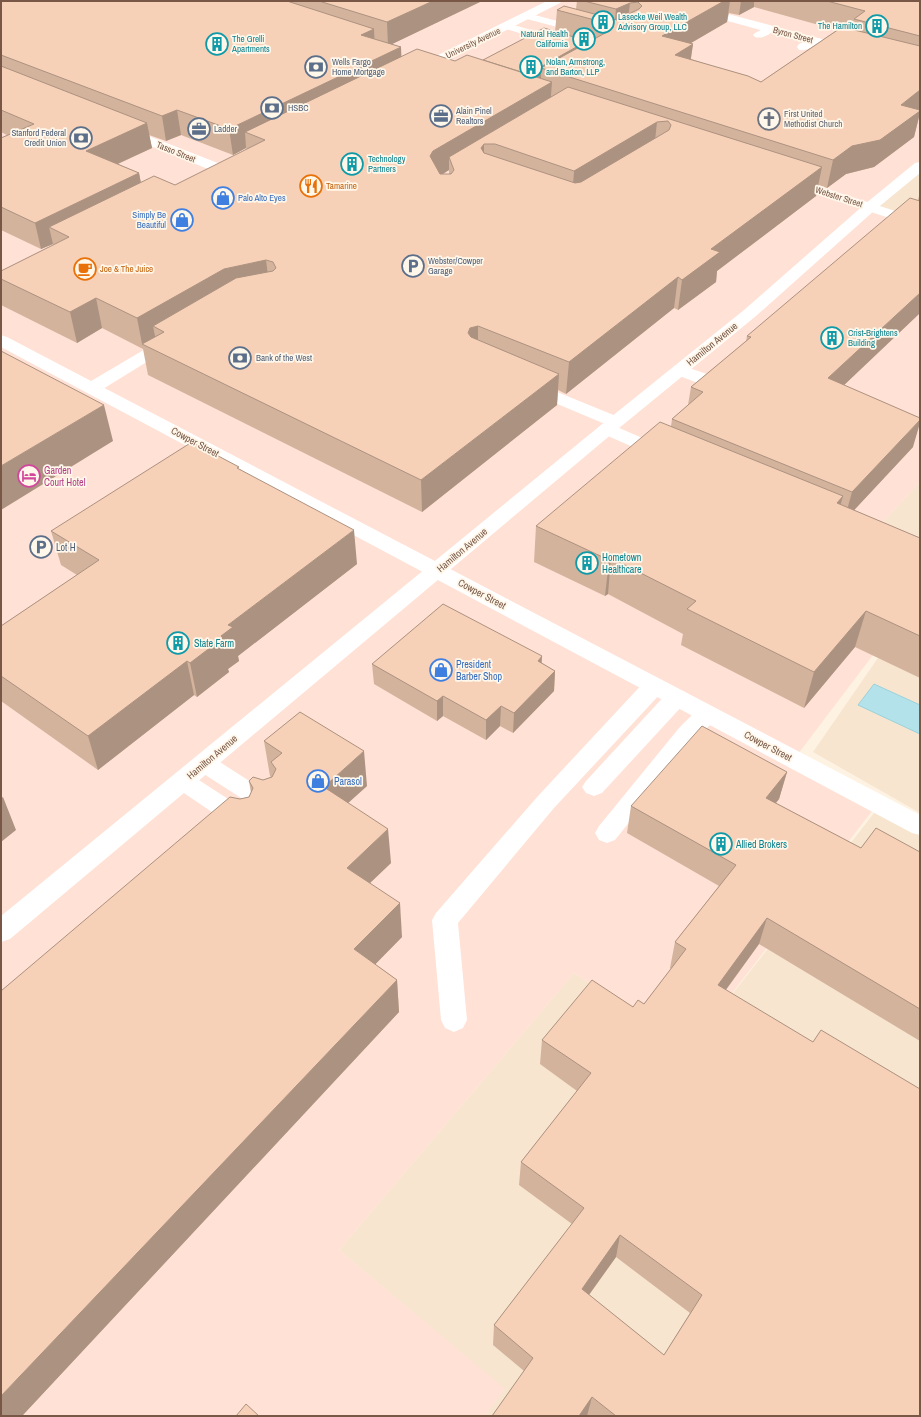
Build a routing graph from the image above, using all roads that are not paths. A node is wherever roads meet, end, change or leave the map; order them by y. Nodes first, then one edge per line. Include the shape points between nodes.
1 (556, 1) edge
2 (666, 1) edge
3 (721, 3) edge
4 (706, 12) junction
5 (527, 16) junction
6 (507, 26) junction
7 (592, 34) edge
8 (571, 45) edge
9 (862, 54) edge
10 (415, 60) edge
11 (429, 65) junction
12 (444, 69) edge
13 (407, 76) edge
14 (109, 125) edge
15 (232, 162) edge
16 (920, 166) edge
17 (218, 168) junction
18 (200, 178) edge
19 (778, 178) edge
20 (870, 207) junction
21 (920, 224) edge
22 (182, 334) edge
23 (1, 340) edge
24 (680, 370) junction
25 (512, 378) edge
26 (704, 379) edge
27 (92, 388) junction
28 (611, 426) junction
29 (683, 462) edge
30 (438, 570) junction
31 (654, 686) junction
32 (676, 698) junction
33 (707, 714) junction
34 (204, 763) junction
35 (183, 781) junction
36 (594, 787) dead end
37 (268, 804) edge
38 (246, 823) edge
39 (920, 826) edge
40 (607, 833) dead end
41 (1, 931) edge
42 (454, 1020) dead end

1 - 5 street, University Avenue
2 - 4 street, Byron Street
3 - 4 street
4 - 9 street, Byron Street via 808,44
5 - 6 street, University Avenue
5 - 7 street
6 - 8 street
6 - 11 street, University Avenue
10 - 11 street
11 - 12 street
11 - 13 street, University Avenue
14 - 17 street, Tasso Street
15 - 17 street
16 - 20 street, Hamilton Avenue
17 - 18 street
19 - 20 street, Webster Street
20 - 21 street, Webster Street
20 - 24 street, Hamilton Avenue via 750,313
22 - 27 street
23 - 27 street, Cowper Street
24 - 26 street
24 - 28 street, Hamilton Avenue
25 - 28 street
27 - 30 street, Cowper Street
28 - 29 street
28 - 30 street, Hamilton Avenue
30 - 31 street, Cowper Street
30 - 34 street, Hamilton Avenue
31 - 32 street, Cowper Street
31 - 42 street via 546,802 445,920
32 - 33 street, Cowper Street
32 - 36 street
33 - 39 street, Cowper Street
33 - 40 street via 687,734
34 - 35 street, Hamilton Avenue
34 - 37 street
35 - 38 street
35 - 41 street, Hamilton Avenue

